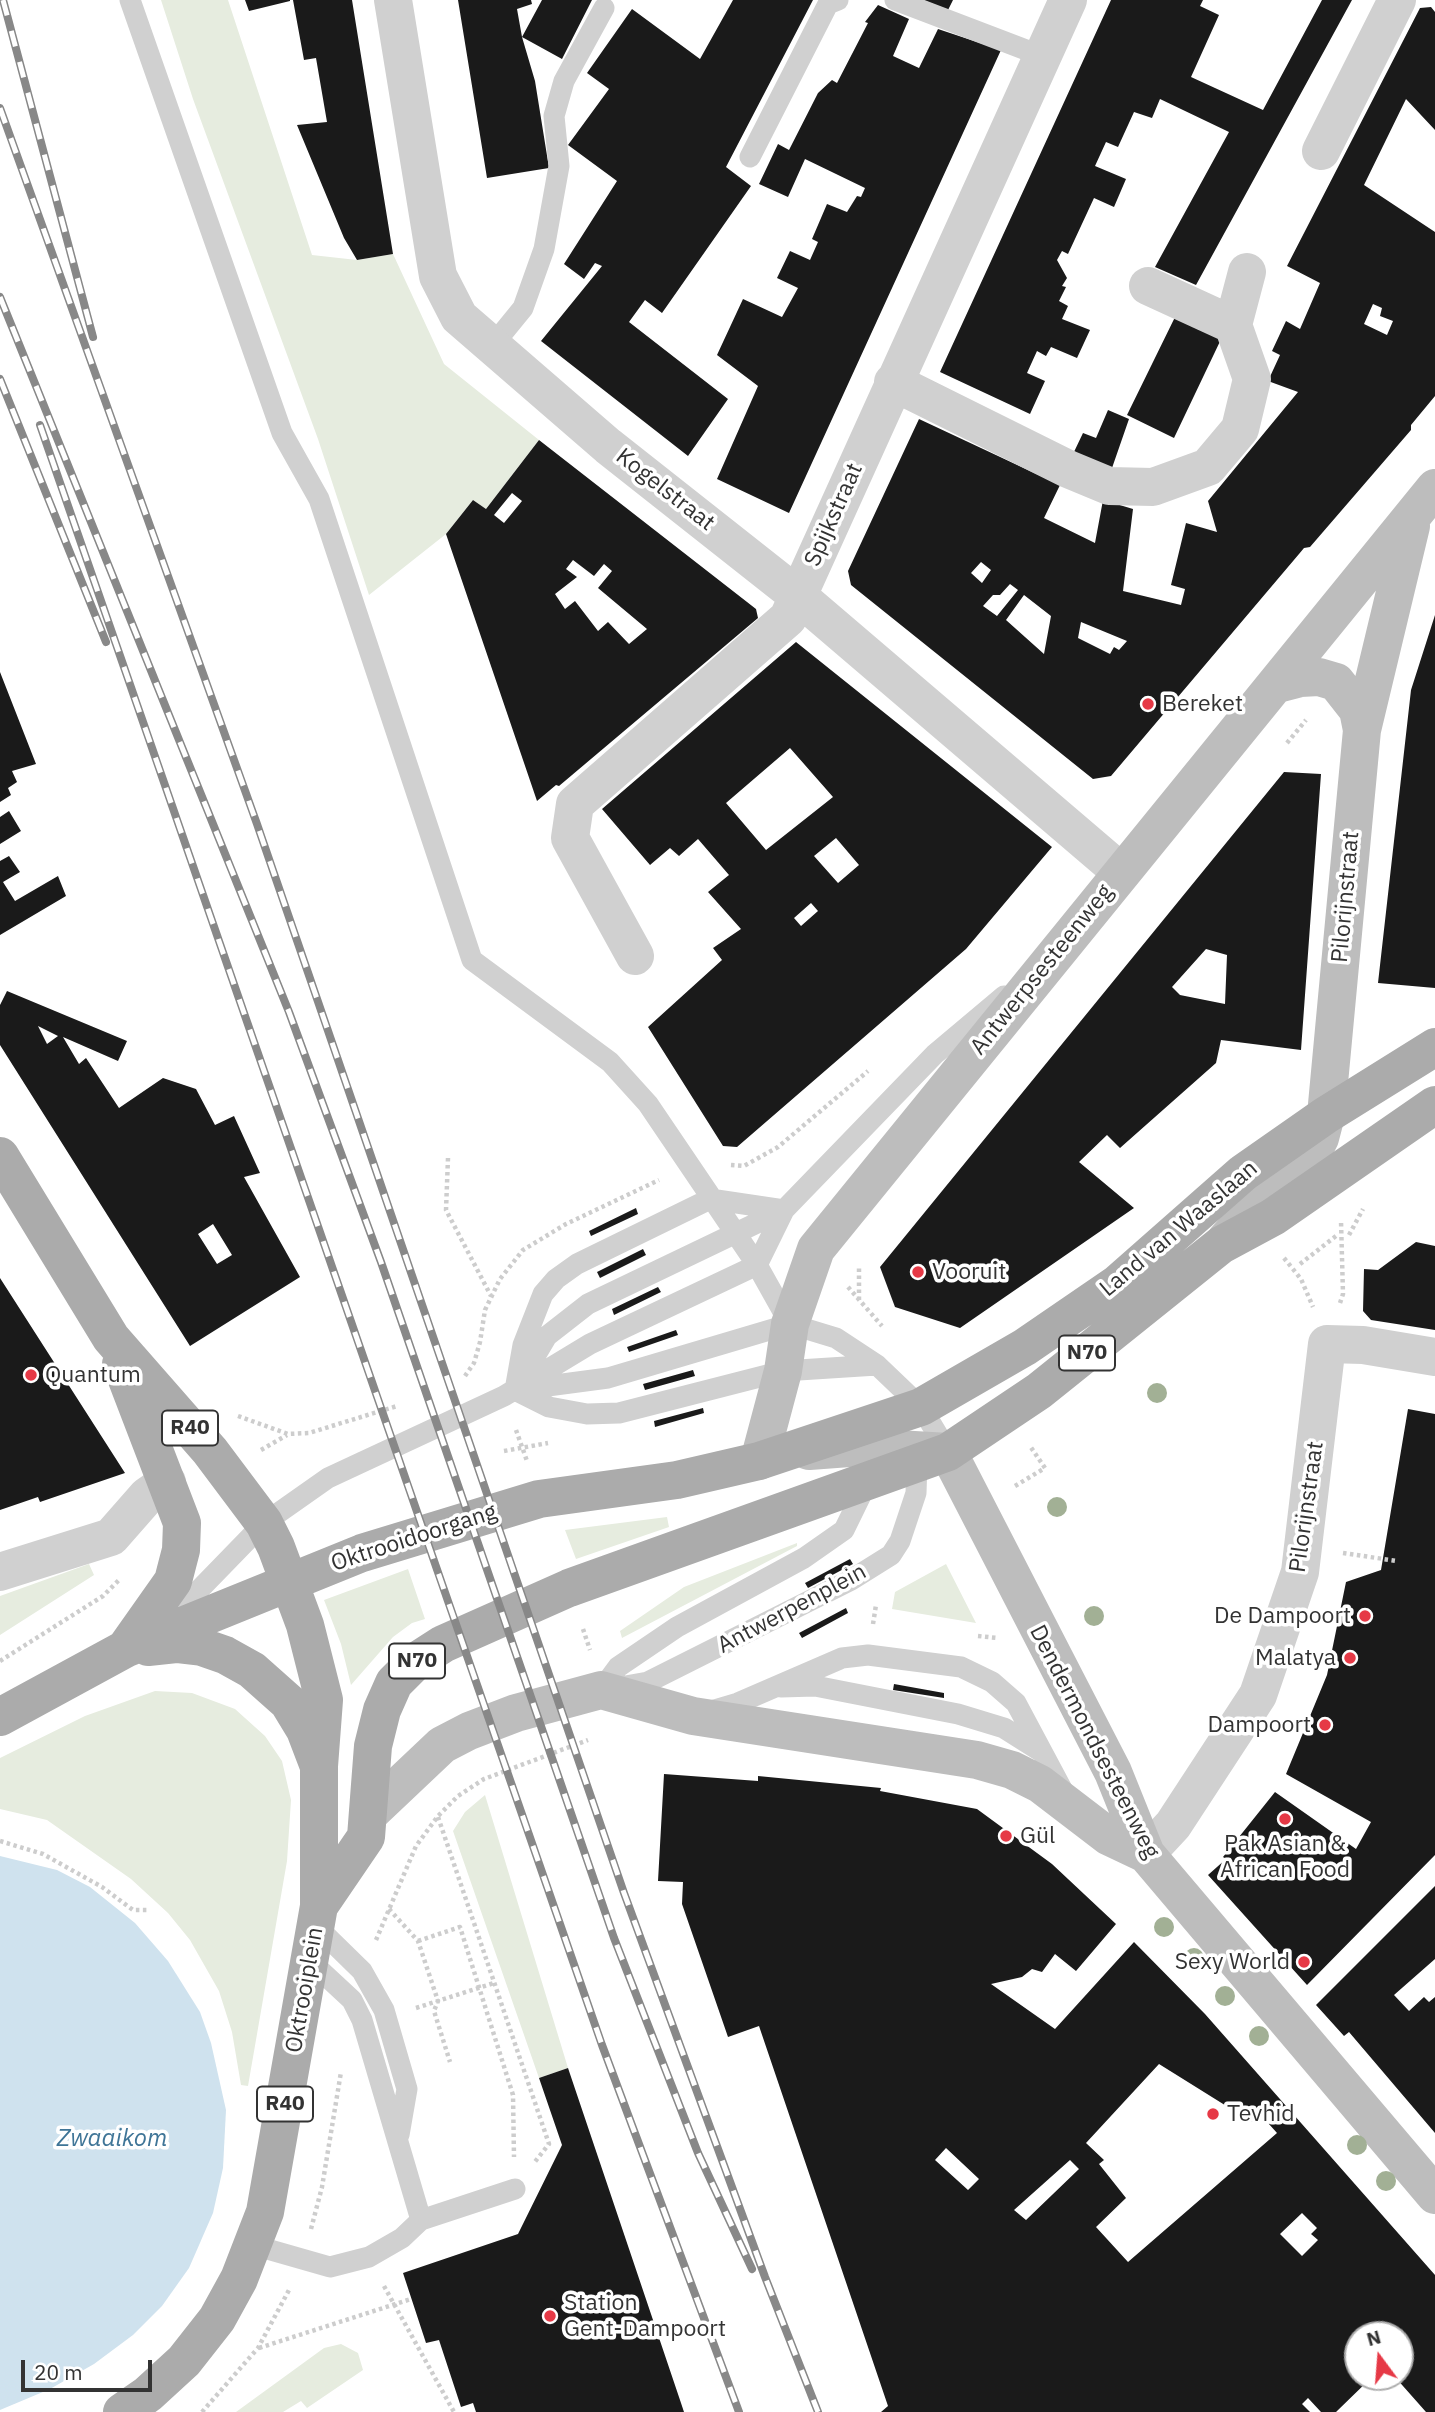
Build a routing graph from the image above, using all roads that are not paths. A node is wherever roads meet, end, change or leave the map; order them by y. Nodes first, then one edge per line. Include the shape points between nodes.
1 (130, 0) edge
2 (393, 0) edge
3 (838, 0) edge
4 (895, 0) edge
5 (1068, 0) edge
6 (1396, 0) edge
7 (604, 8) dead end
8 (1042, 56) junction
9 (1321, 151) dead end
10 (750, 158) dead end
11 (1247, 271) dead end
12 (1148, 286) dead end
13 (1233, 325) junction
14 (492, 346) junction
15 (893, 382) junction
16 (1424, 501) edge
17 (798, 596) junction
18 (1277, 684) junction
19 (1362, 730) junction
20 (1121, 872) junction
21 (1064, 944) junction
22 (635, 957) dead end
23 (1435, 1047) edge
24 (1435, 1105) edge
25 (1326, 1115) junction
26 (0, 1156) edge
27 (710, 1199) junction
28 (784, 1210) junction
29 (734, 1233) junction
30 (1221, 1245) junction
31 (757, 1265) junction
32 (790, 1324) junction
33 (111, 1338) junction
34 (1435, 1357) edge
35 (877, 1364) junction
36 (783, 1371) junction
37 (515, 1391) junction
38 (921, 1407) junction
39 (773, 1457) junction
40 (932, 1457) junction
41 (868, 1480) junction
42 (172, 1494) junction
43 (264, 1523) junction
44 (0, 1573) edge
45 (290, 1580) junction
46 (125, 1649) junction
47 (774, 1688) junction
48 (601, 1690) junction
49 (693, 1716) junction
50 (0, 1717) edge
51 (1044, 1753) junction
52 (319, 1766) junction
53 (1072, 1807) junction
54 (368, 1815) junction
55 (1146, 1854) junction
56 (315, 1931) junction
57 (398, 2140) junction
58 (515, 2189) road end
59 (1435, 2195) edge
60 (421, 2220) junction
61 (253, 2245) junction
62 (122, 2412) edge

1 - 27 lane via 282,433 319,499 472,960 610,1062 648,1104
2 - 14 street, Kogelstraat via 438,276 459,317
3 - 10 lane via 828,4
4 - 8 lane
5 - 8 street, Spijkstraat
6 - 9 street
7 - 14 lane via 564,81 554,116 559,166 544,249 523,308
8 - 15 street, Spijkstraat
11 - 13 street
12 - 13 street
13 - 15 street via 1252,379 1240,429 1208,467 1153,487 1109,486
14 - 17 street, Kogelstraat via 608,446
15 - 17 street, Spijkstraat
16 - 18 main road, Antwerpsesteenweg
16 - 19 main road, Pilorijnstraat
17 - 20 street, Kogelstraat
17 - 22 street, Spijkstraat via 788,618 575,804 570,838
18 - 19 main road via 1310,677 1336,681 1358,710
18 - 20 main road, Antwerpsesteenweg
19 - 25 main road, Pilorijnstraat
20 - 21 main road, Antwerpsesteenweg
21 - 28 lane via 935,1054
21 - 32 main road, Antwerpsesteenweg via 811,1258
23 - 25 main road, Land van Waaslaan / N70
24 - 30 main road, Land van Waaslaan / N70 via 1273,1217
25 - 30 main road, Pilorijnstraat via 1308,1161 1259,1203
25 - 38 main road, Land van Waaslaan / N70 via 1243,1173 1117,1284 1025,1347
26 - 33 main road, R40
27 - 28 lane
27 - 29 lane
27 - 37 lane via 577,1264 556,1279 543,1294 523,1345
28 - 29 lane
28 - 31 lane
29 - 31 lane
29 - 37 lane via 588,1304 547,1336
30 - 40 main road, Land van Waaslaan / N70 via 1040,1391
31 - 32 lane
31 - 37 lane via 590,1344
32 - 35 lane via 836,1338
32 - 36 main road
32 - 37 lane via 608,1378
33 - 42 main road, R40
33 - 43 main road, R40 via 210,1451
34 - 55 street, Pilorijnstraat via 1327,1344 1300,1572 1258,1695 1173,1825
35 - 36 lane
35 - 38 lane
36 - 37 lane via 619,1413 587,1414 549,1406
36 - 39 main road
37 - 43 lane, Oktrooiplein via 328,1478
38 - 39 main road, N70
38 - 40 lane
39 - 40 main road via 863,1447
39 - 45 main road, Oktrooidoorgang / N70 via 677,1480 539,1499
40 - 41 main road, N70
40 - 48 lane, Antwerpenplein via 891,1555 851,1580 648,1682
40 - 55 main road, Dendermondsesteenweg via 1113,1772
41 - 48 lane, Antwerpenplein via 844,1530 804,1558 677,1627 618,1667
41 - 54 main road, N70 via 569,1588 443,1644 415,1662 394,1683 382,1710 373,1746
42 - 44 street via 147,1496 111,1537
42 - 46 main road, Oktrooiplein / R40 via 182,1523 173,1581
43 - 45 main road, R40
43 - 46 lane, Oktrooiplein via 196,1593
45 - 46 main road, Oktrooiplein / N70
45 - 52 main road, Oktrooiplein / R40 via 324,1700
46 - 50 main road, Oktrooiplein / R40
46 - 52 main road, Oktrooiplein / R40 via 176,1644 202,1647 253,1671 288,1702
47 - 49 lane
47 - 51 lane via 815,1686 958,1714 1004,1728
47 - 51 lane via 842,1658 868,1655 961,1667 992,1682 1016,1703
48 - 49 main road
48 - 54 main road via 516,1713 442,1745
49 - 53 main road via 977,1760 1031,1779
51 - 53 lane
52 - 56 main road, Oktrooiplein / R40
53 - 55 main road via 1108,1836
54 - 56 main road, N70 via 366,1836
55 - 59 main road, Dendermondsesteenweg
56 - 57 lane via 362,2020
56 - 57 lane via 362,1970 384,2010 407,2089
56 - 61 main road, Oktrooiplein / R40 via 273,2175
57 - 60 lane
58 - 60 lane
60 - 61 lane via 402,2238 369,2257 330,2267
61 - 62 main road, Oktrooiplein / R40 via 217,2319 184,2361

